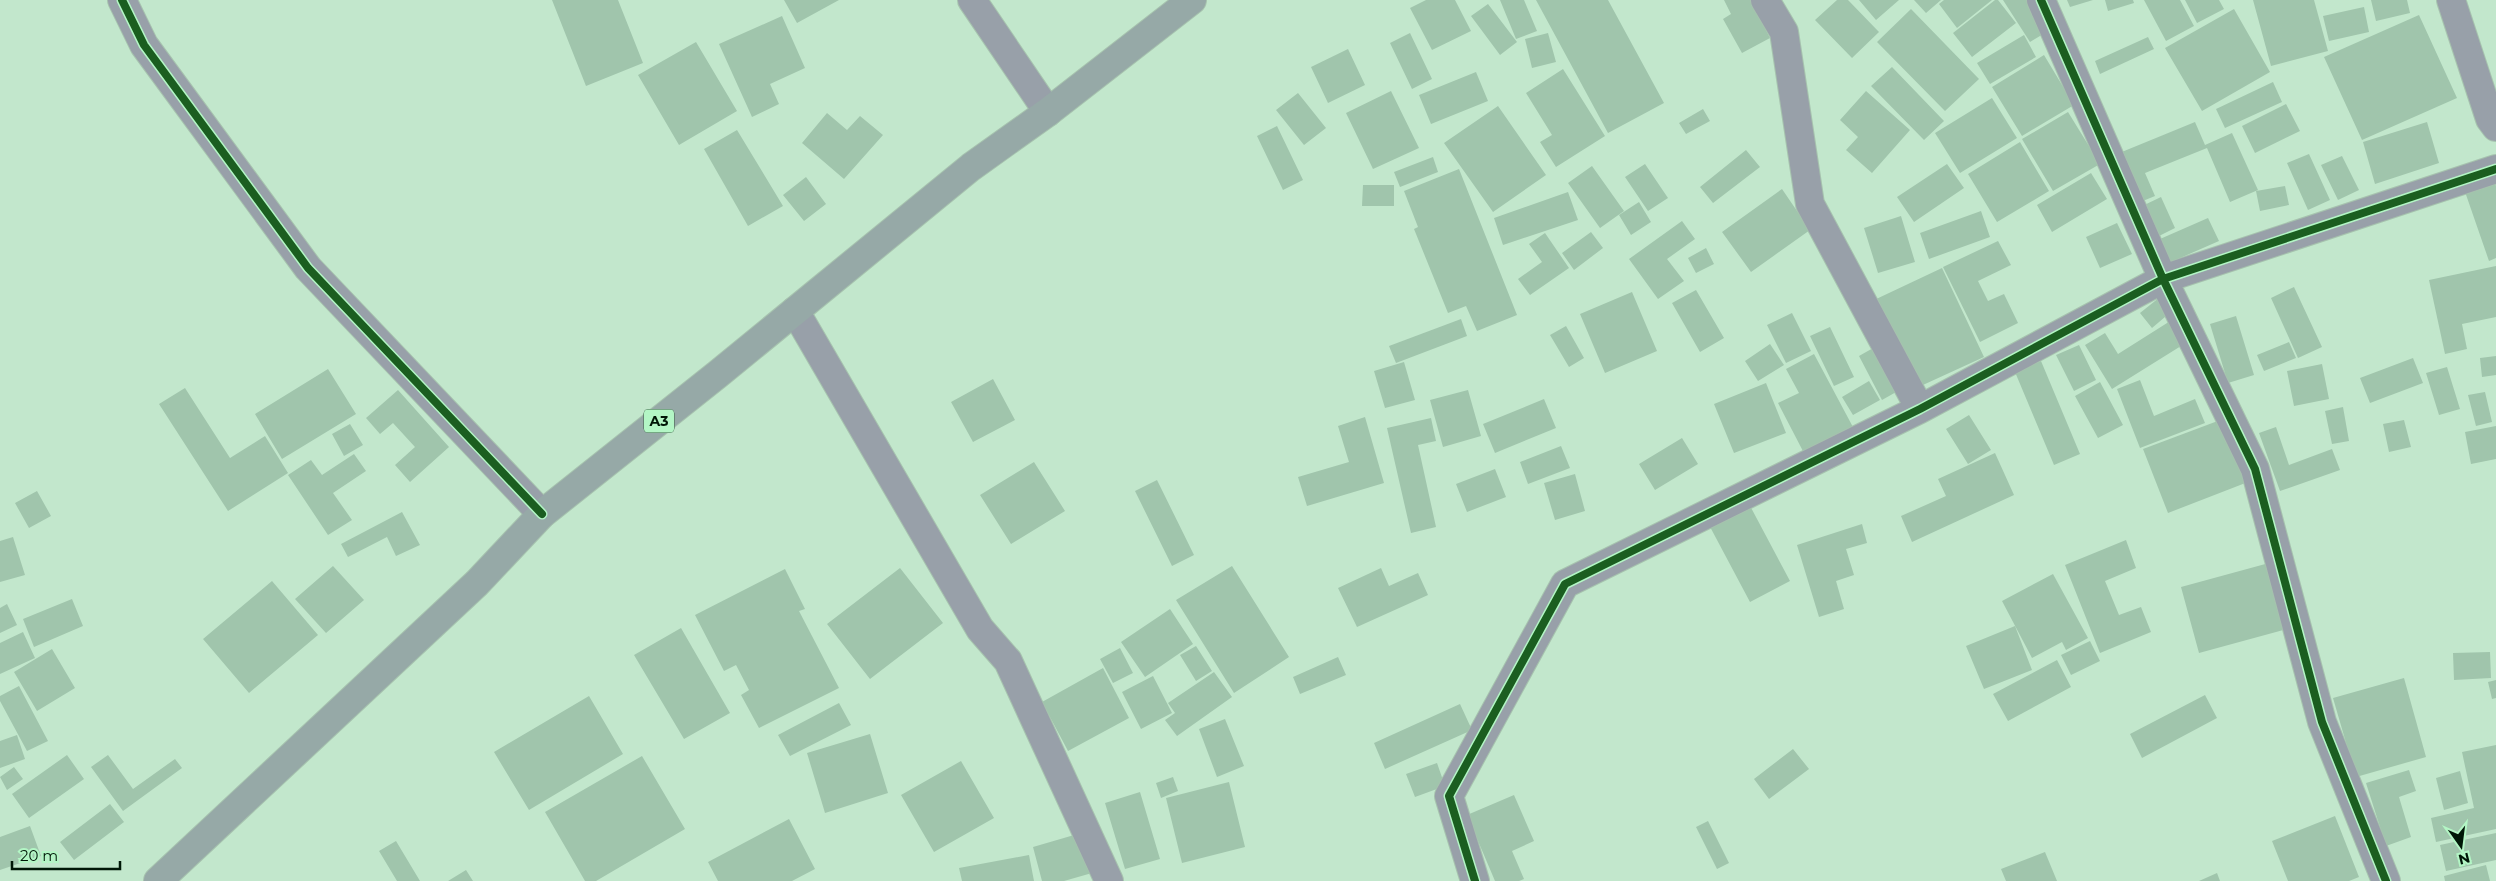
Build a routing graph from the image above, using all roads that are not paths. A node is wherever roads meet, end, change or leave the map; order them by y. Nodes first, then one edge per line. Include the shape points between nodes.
1 (122, 0) edge
2 (972, 0) edge
3 (1192, 0) edge
4 (1765, 0) edge
5 (2041, 0) edge
6 (2451, 0) edge
7 (1048, 112) junction
8 (2496, 127) edge
9 (2496, 169) edge
10 (2163, 279) junction
11 (795, 311) junction
12 (1920, 409) junction
13 (542, 514) junction
14 (158, 881) edge
15 (1109, 881) edge
16 (1475, 881) edge
17 (2386, 881) edge

1 - 13 street via 144,45 308,268
2 - 7 street
3 - 7 highway, A3
4 - 12 street via 1784,32 1810,204
5 - 10 street
6 - 8 street via 2490,119
7 - 11 highway, A3 via 971,167
9 - 10 street
10 - 12 street
10 - 17 street via 2255,469 2322,722
11 - 13 highway, A3
11 - 15 street via 980,629 1008,661
12 - 16 street via 1565,584 1449,796
13 - 14 highway, A3 via 477,583

